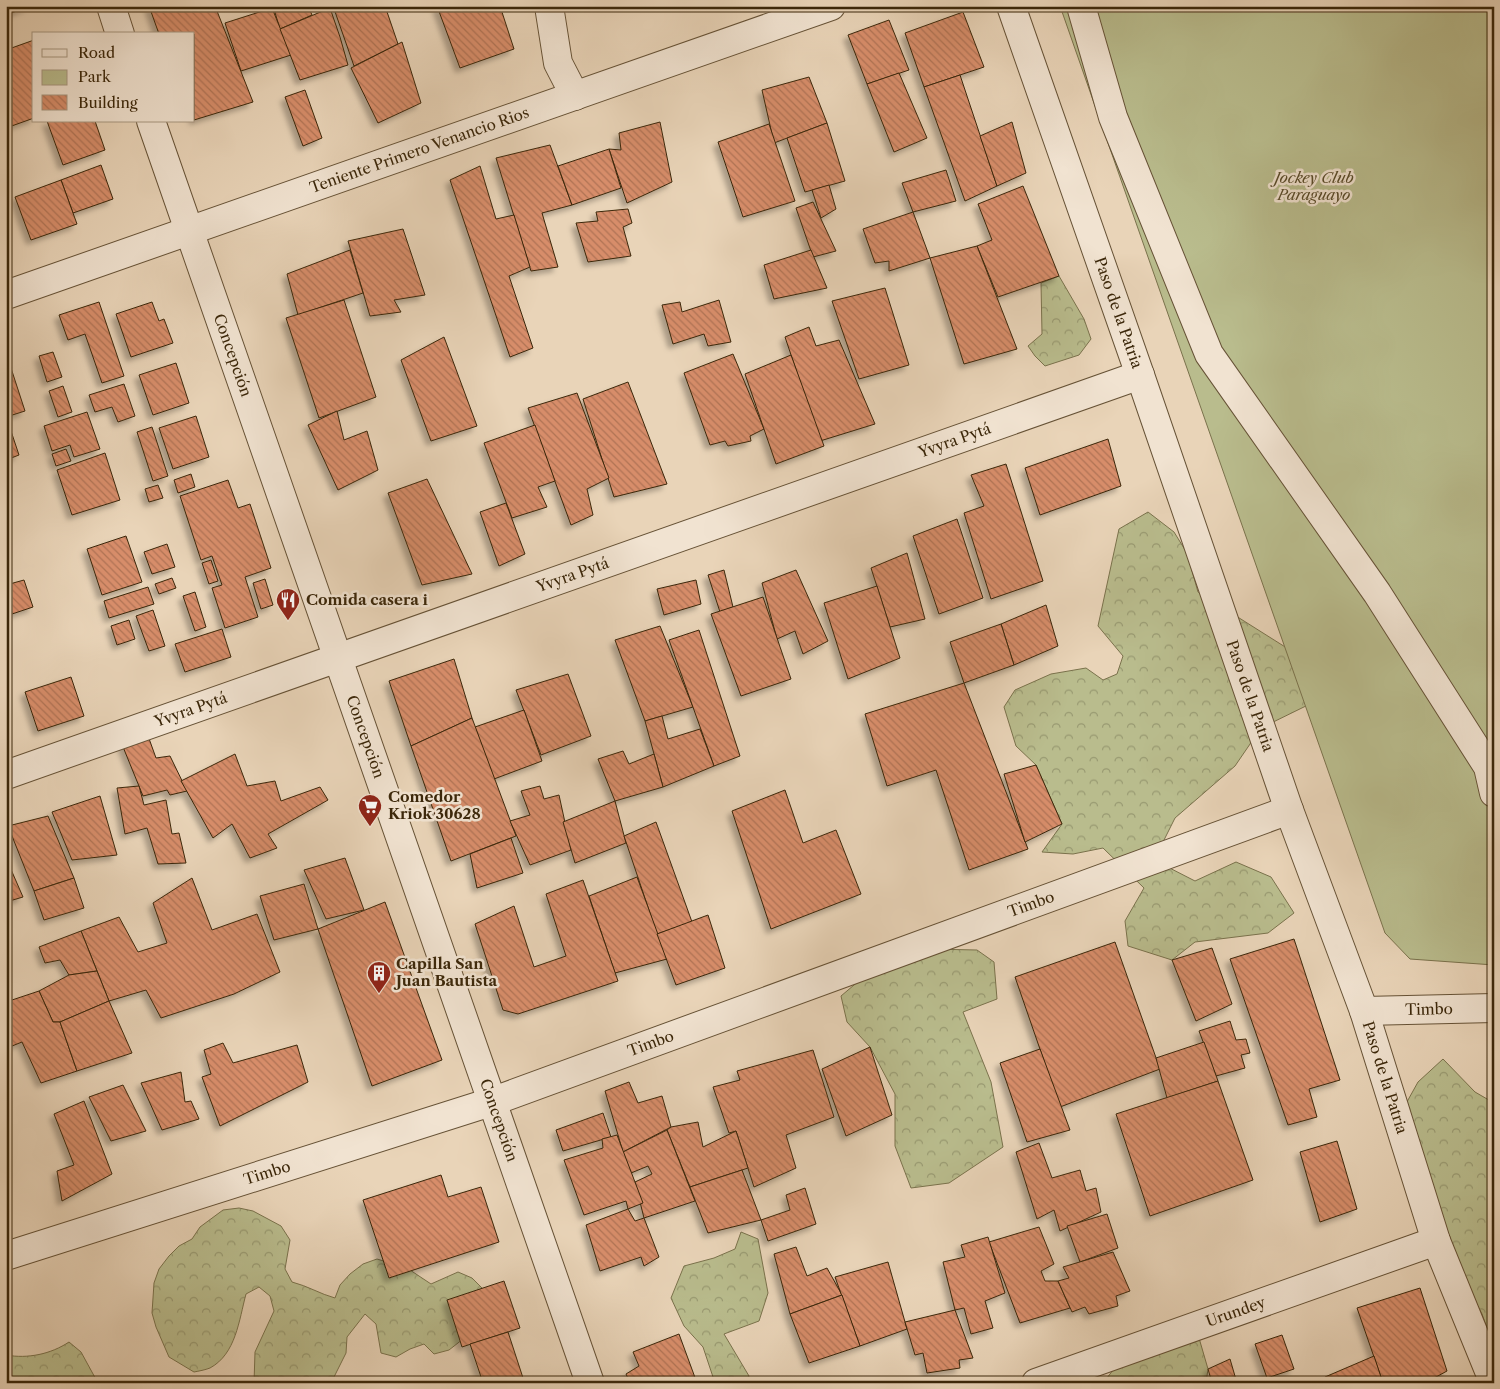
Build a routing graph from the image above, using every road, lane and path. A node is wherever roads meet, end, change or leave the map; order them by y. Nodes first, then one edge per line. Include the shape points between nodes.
1 (111, 6) edge
2 (549, 6) edge
3 (831, 6) edge
4 (1012, 6) edge
5 (1081, 6) edge
6 (119, 32) edge
7 (575, 96) junction
8 (151, 122) edge
9 (188, 231) junction
10 (6, 295) edge
11 (1140, 375) junction
12 (337, 658) junction
13 (6, 775) edge
14 (1494, 793) edge
15 (1289, 810) junction
16 (1494, 1008) edge
17 (1364, 1011) junction
18 (491, 1102) junction
19 (1436, 1241) junction
20 (6, 1256) edge
21 (590, 1383) edge
22 (1036, 1383) edge
23 (1494, 1383) edge

1 - 6 street
2 - 7 street via 558,64
3 - 7 street, Teniente Primero Venancio Rios
4 - 11 street, Paso de la Patria
5 - 14 street via 1113,117 1209,354 1377,593 1488,767
7 - 9 street, Teniente Primero Venancio Rios
8 - 9 street, Concepción
9 - 10 street, Teniente Primero Venancio Rios
9 - 12 street, Concepción
11 - 12 street, Yvyra Pytá
11 - 15 street, Paso de la Patria
12 - 13 street, Yvyra Pytá
12 - 18 street, Concepción
15 - 17 street, Paso de la Patria
15 - 18 street, Timbo
16 - 17 street, Timbo
17 - 19 street, Paso de la Patria
18 - 20 street, Timbo
18 - 21 street, Concepción
19 - 22 street, Urundey
19 - 23 street, Paso de la Patria

